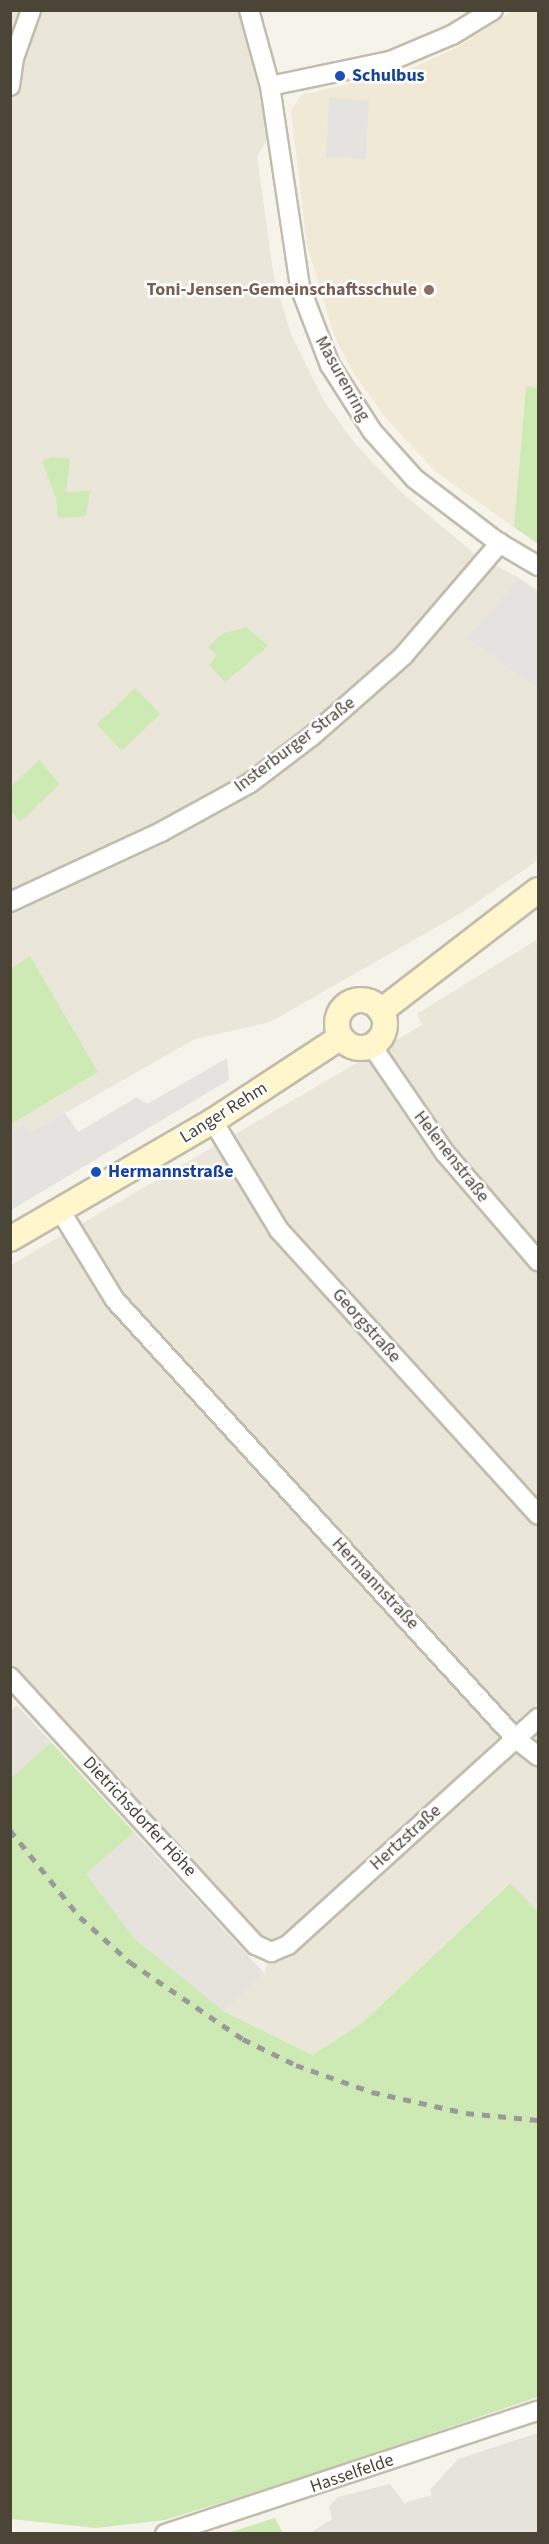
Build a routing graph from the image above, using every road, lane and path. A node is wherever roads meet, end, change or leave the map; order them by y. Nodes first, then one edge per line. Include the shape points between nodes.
1 (31, 10) edge
2 (249, 10) edge
3 (493, 10) edge
4 (12, 58) edge
5 (10, 86) edge
6 (270, 86) junction
7 (500, 543) junction
8 (538, 566) edge
9 (538, 890) edge
10 (10, 902) edge
11 (381, 1011) junction
12 (340, 1037) junction
13 (372, 1046) junction
14 (213, 1121) junction
15 (60, 1210) junction
16 (10, 1239) edge
17 (538, 1262) edge
18 (538, 1515) edge
19 (10, 1677) edge
20 (538, 1718) edge
21 (516, 1739) junction
22 (538, 1756) edge
23 (272, 1952) joint
24 (538, 2411) edge
25 (165, 2534) edge

1 - 4 street
2 - 6 street, Masurenring
3 - 6 street via 452,35 390,61
4 - 5 street
6 - 7 street, Masurenring via 291,249 313,326 330,365 372,431 415,479
7 - 8 street, Masurenring
7 - 10 street, Insterburger Straße via 403,656 312,736 250,783 161,832
9 - 11 street
11 - 12 street via 362,1000 348,1004 337,1023
11 - 13 street via 383,1034
12 - 13 street via 351,1046
12 - 14 street, Langer Rehm
13 - 17 street, Helenenstraße via 445,1153
14 - 15 street, Langer Rehm
14 - 18 street, Georgstraße via 279,1230
15 - 16 street, Langer Rehm
15 - 21 street, Hermannstraße via 115,1300
19 - 23 street, Dietrichsdorfer Höhe via 256,1945
20 - 21 street, Hertzstraße
21 - 22 street, Hermannstraße
21 - 23 street, Hertzstraße via 288,1946
24 - 25 street, Hasselfelde

